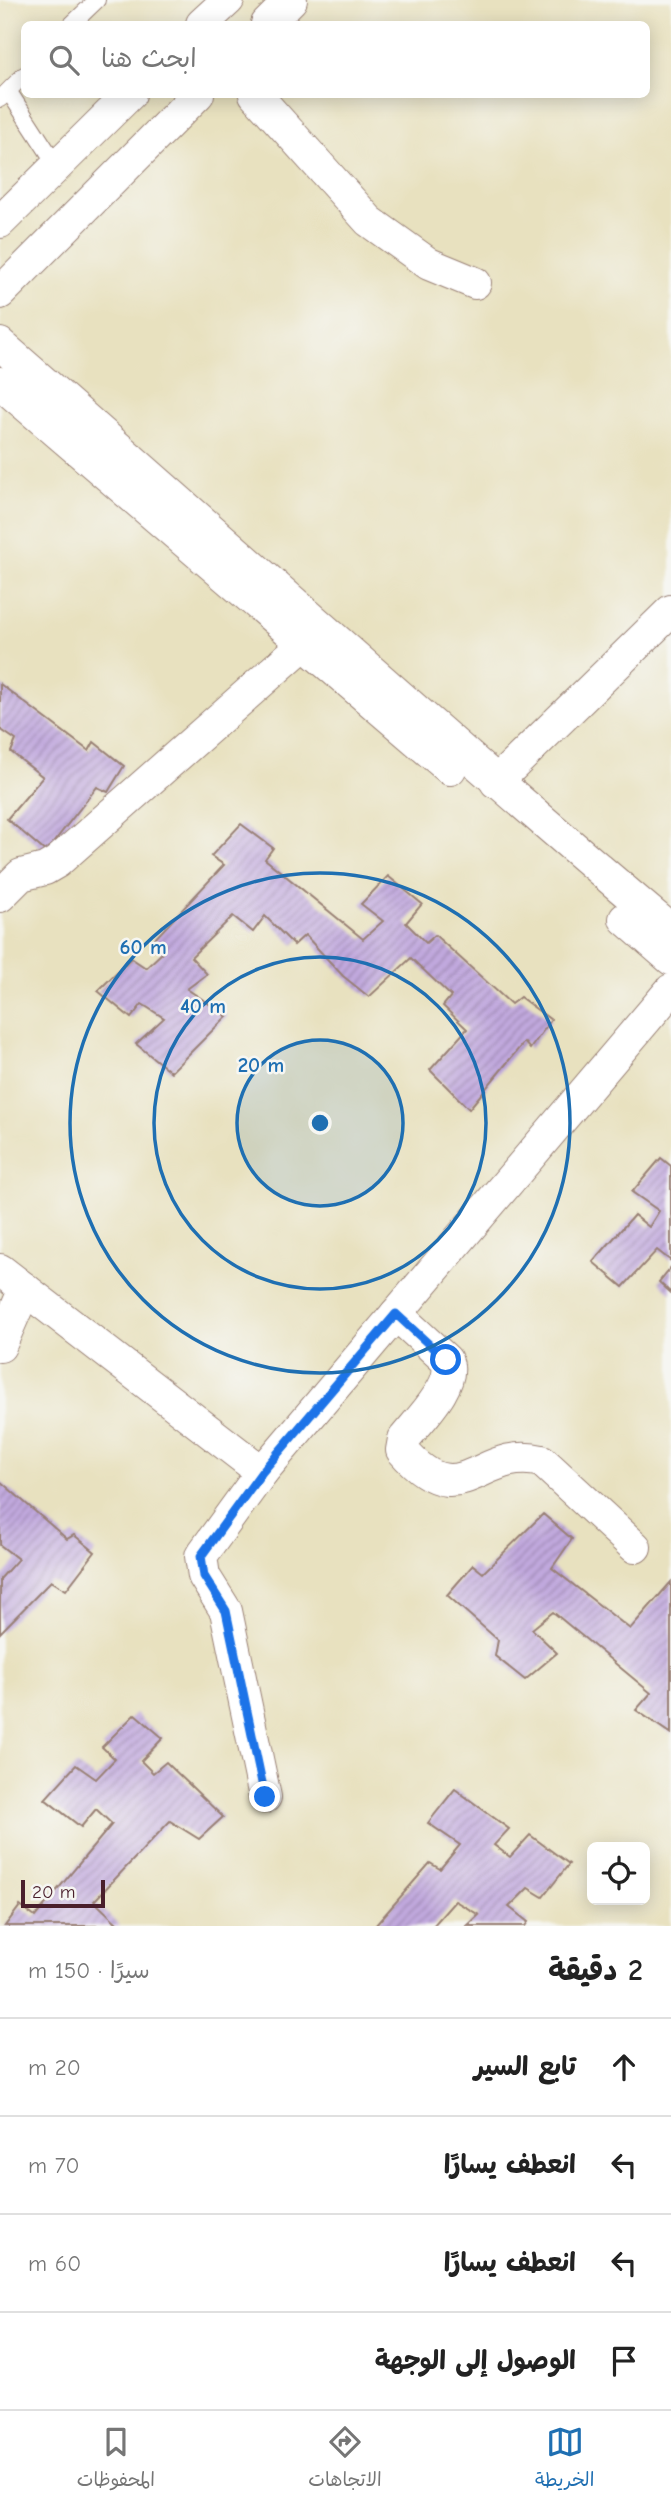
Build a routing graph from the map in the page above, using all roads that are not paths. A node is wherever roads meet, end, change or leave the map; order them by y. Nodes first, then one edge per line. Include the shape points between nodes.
1 (97, 0) edge
2 (228, 0) edge
3 (291, 0) edge
4 (75, 21) edge
5 (205, 21) edge
6 (270, 21) edge
7 (21, 78) edge
8 (4, 96) edge
9 (126, 98) edge
10 (194, 98) edge
11 (259, 98) edge
12 (57, 166) junction
13 (0, 222) edge
14 (475, 283) dead end
15 (0, 293) edge
16 (0, 344) edge
17 (0, 383) edge
18 (671, 611) edge
19 (304, 643) junction
20 (496, 782) junction
21 (0, 896) edge
22 (671, 930) edge
23 (671, 959) edge
24 (671, 990) edge
25 (0, 1270) edge
26 (25, 1289) junction
27 (396, 1314) junction
28 (0, 1346) edge
29 (262, 1472) junction
30 (635, 1547) dead end
31 (265, 1797) dead end

1 - 4 lane
2 - 5 street
3 - 6 street
7 - 8 lane
8 - 12 lane
9 - 12 street
10 - 15 street
11 - 14 street via 369,221 429,264
12 - 13 street
16 - 20 street
17 - 19 street
18 - 20 street
19 - 21 street via 57,862 21,875
19 - 23 street
20 - 22 street
24 - 27 street
25 - 26 street
26 - 28 street
26 - 29 street
27 - 29 street
27 - 30 street via 449,1367 449,1380 404,1439 402,1450 421,1471 443,1481 459,1480 508,1459 525,1456 542,1461
29 - 31 street via 201,1556 204,1576 226,1611

